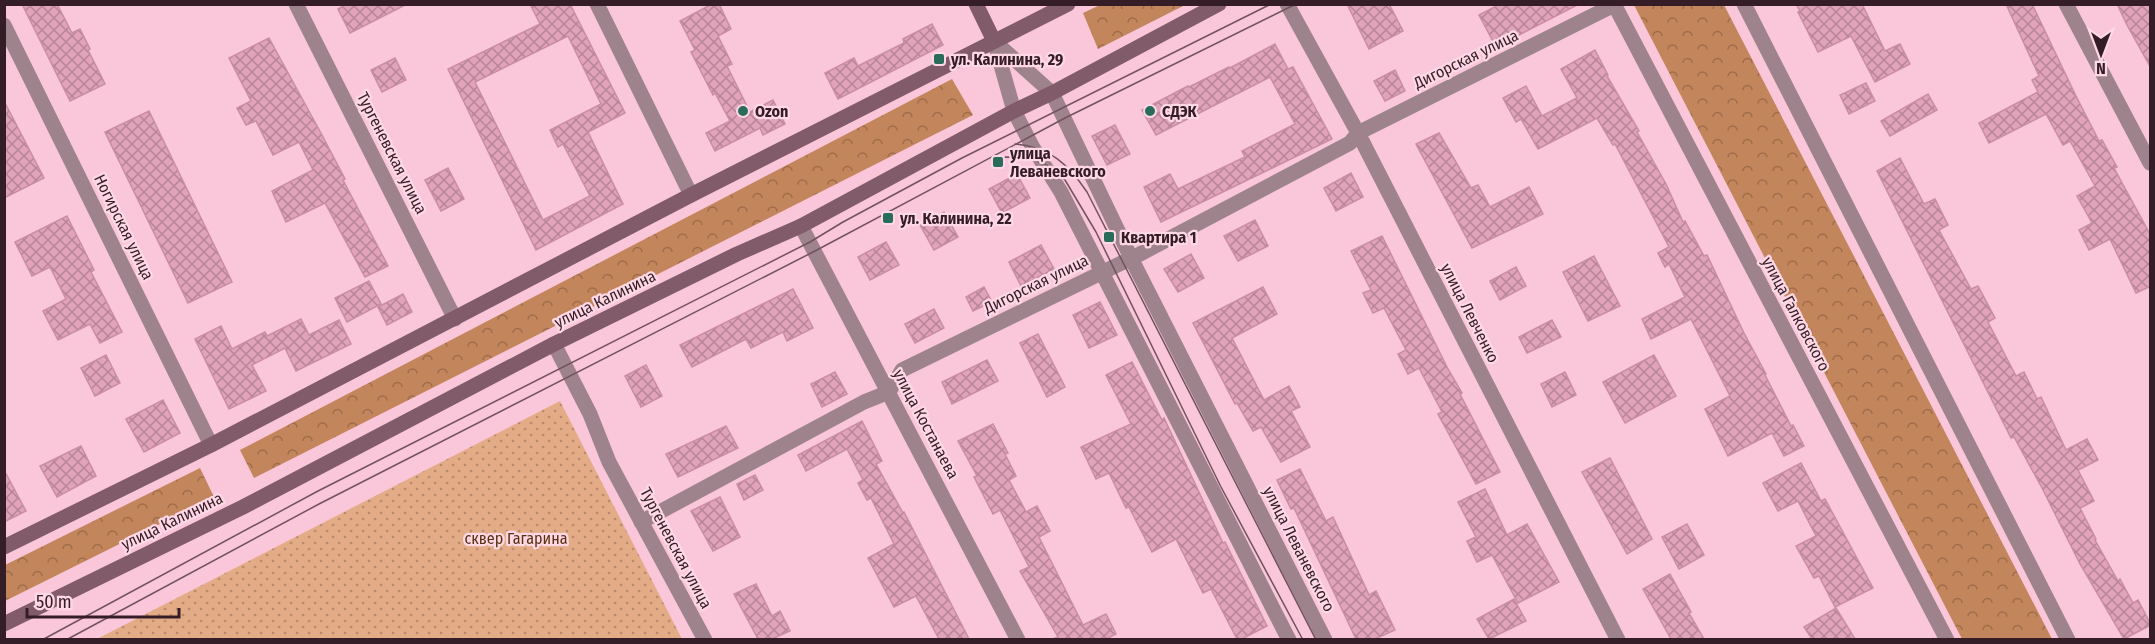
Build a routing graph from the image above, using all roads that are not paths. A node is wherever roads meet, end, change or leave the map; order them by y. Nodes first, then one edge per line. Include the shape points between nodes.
1 (296, 4) edge
2 (597, 4) edge
3 (976, 4) edge
4 (1068, 4) edge
5 (1219, 4) edge
6 (1287, 4) edge
7 (1744, 4) edge
8 (2066, 4) edge
9 (1614, 5) edge
10 (4, 25) edge
11 (994, 41) junction
12 (1052, 93) junction
13 (1014, 111) junction
14 (1358, 133) junction
15 (2151, 163) edge
16 (691, 195) junction
17 (801, 226) junction
18 (1131, 258) junction
19 (1102, 272) junction
20 (455, 319) junction
21 (554, 344) junction
22 (889, 392) junction
23 (212, 445) junction
24 (641, 522) junction
25 (4, 548) edge
26 (4, 624) edge
27 (705, 639) edge
28 (1018, 639) edge
29 (1290, 639) edge
30 (1325, 639) edge
31 (1618, 639) edge
32 (1947, 639) edge
33 (2068, 639) edge

1 - 20 street, Тургеневская улица
2 - 16 street
3 - 11 main road, улица Леваневского
4 - 11 main road
5 - 12 main road, улица Калинина
6 - 14 street, улица Левченко
7 - 33 street
8 - 15 street
9 - 14 street, Дигорская улица
9 - 32 street, улица Галковского
10 - 23 street, Ногирская улица
11 - 12 street, улица Леваневского
11 - 13 street, улица Леваневского
11 - 16 main road
12 - 13 main road, улица Калинина
12 - 18 street, улица Леваневского
13 - 17 main road, улица Калинина
13 - 19 street, улица Леваневского
14 - 18 street, Дигорская улица via 1350,142
14 - 31 street, улица Левченко
16 - 20 main road
17 - 21 main road, улица Калинина
17 - 22 street, улица Костанаева
18 - 19 street, Дигорская улица
18 - 30 street, улица Леваневского
19 - 22 street, Дигорская улица via 902,370
19 - 29 street, улица Леваневского
20 - 23 main road
21 - 24 street, Тургеневская улица
21 - 26 main road, улица Калинина via 243,507
22 - 24 street
22 - 28 street, улица Костанаева
23 - 25 main road
24 - 27 street, Тургеневская улица

